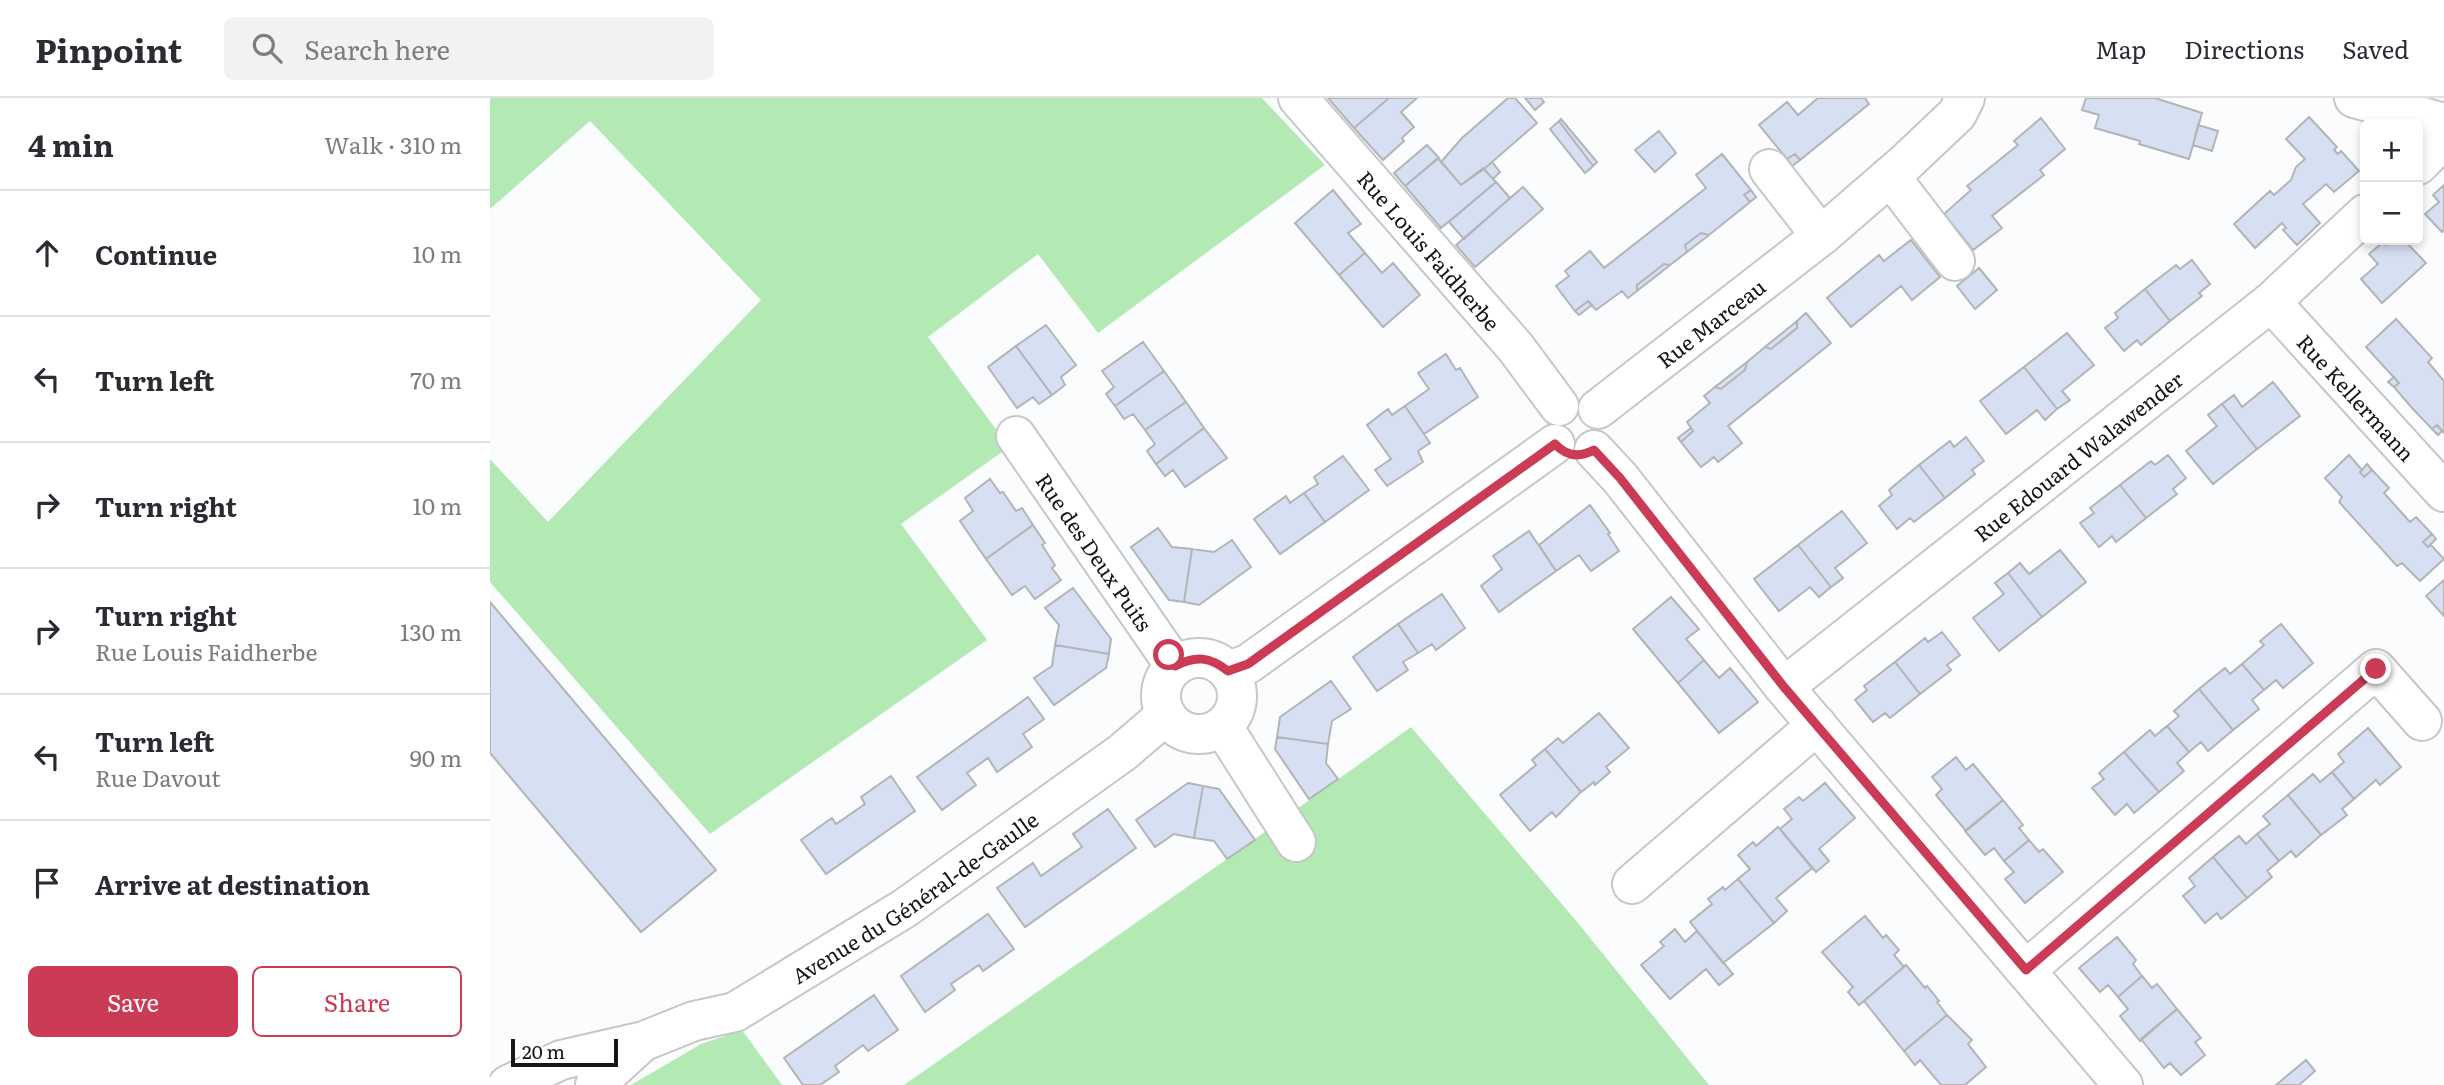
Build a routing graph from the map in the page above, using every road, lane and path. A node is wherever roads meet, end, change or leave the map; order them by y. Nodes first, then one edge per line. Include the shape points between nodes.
1 (1298, 98) edge
2 (1965, 98) edge
3 (2354, 98) edge
4 (2444, 126) edge
5 (2423, 160) edge
6 (1769, 169) dead end
7 (1890, 176) junction
8 (2360, 219) edge
9 (1821, 236) junction
10 (1955, 261) dead end
11 (2272, 302) junction
12 (1559, 406) junction
13 (1598, 409) junction
14 (1016, 436) dead end
15 (1555, 444) junction
16 (1594, 450) junction
17 (2444, 492) edge
18 (1175, 666) junction
19 (1228, 671) junction
20 (1784, 687) junction
21 (1166, 715) junction
22 (2421, 721) dead end
23 (1817, 725) junction
24 (1223, 727) junction
25 (1296, 842) dead end
26 (1632, 884) dead end
27 (2026, 970) junction
28 (644, 1041) junction
29 (509, 1085) edge
30 (595, 1085) edge
31 (2123, 1085) edge

1 - 12 street, Rue Louis Faidherbe via 1516,348
2 - 7 street, Rue Marceau via 1956,114
3 - 4 street
4 - 5 street via 2438,145
6 - 9 street
7 - 9 street, Rue Marceau
7 - 10 street
8 - 11 street, Rue Edouard Walawender
9 - 13 street, Rue Marceau
11 - 17 street, Rue Kellermann
11 - 20 street, Rue Edouard Walawender
12 - 13 street via 1583,401
12 - 15 street via 1549,428
13 - 16 street via 1605,426
14 - 18 street, Rue des Deux Puits
15 - 16 street via 1569,454
15 - 19 street via 1248,664
16 - 20 street
18 - 19 street via 1209,659
18 - 21 street via 1162,689
19 - 24 street via 1235,682 1237,706
20 - 23 street
21 - 24 street via 1192,734
21 - 28 street, Avenue du Général-de-Gaulle via 1123,752 905,908 735,1012 694,1021
22 - 27 street via 2376,669
23 - 26 street
23 - 27 street
24 - 25 street
27 - 31 street
28 - 29 street, Avenue du Général-de-Gaulle via 561,1060
28 - 30 street, Avenue du Général-de-Gaulle

